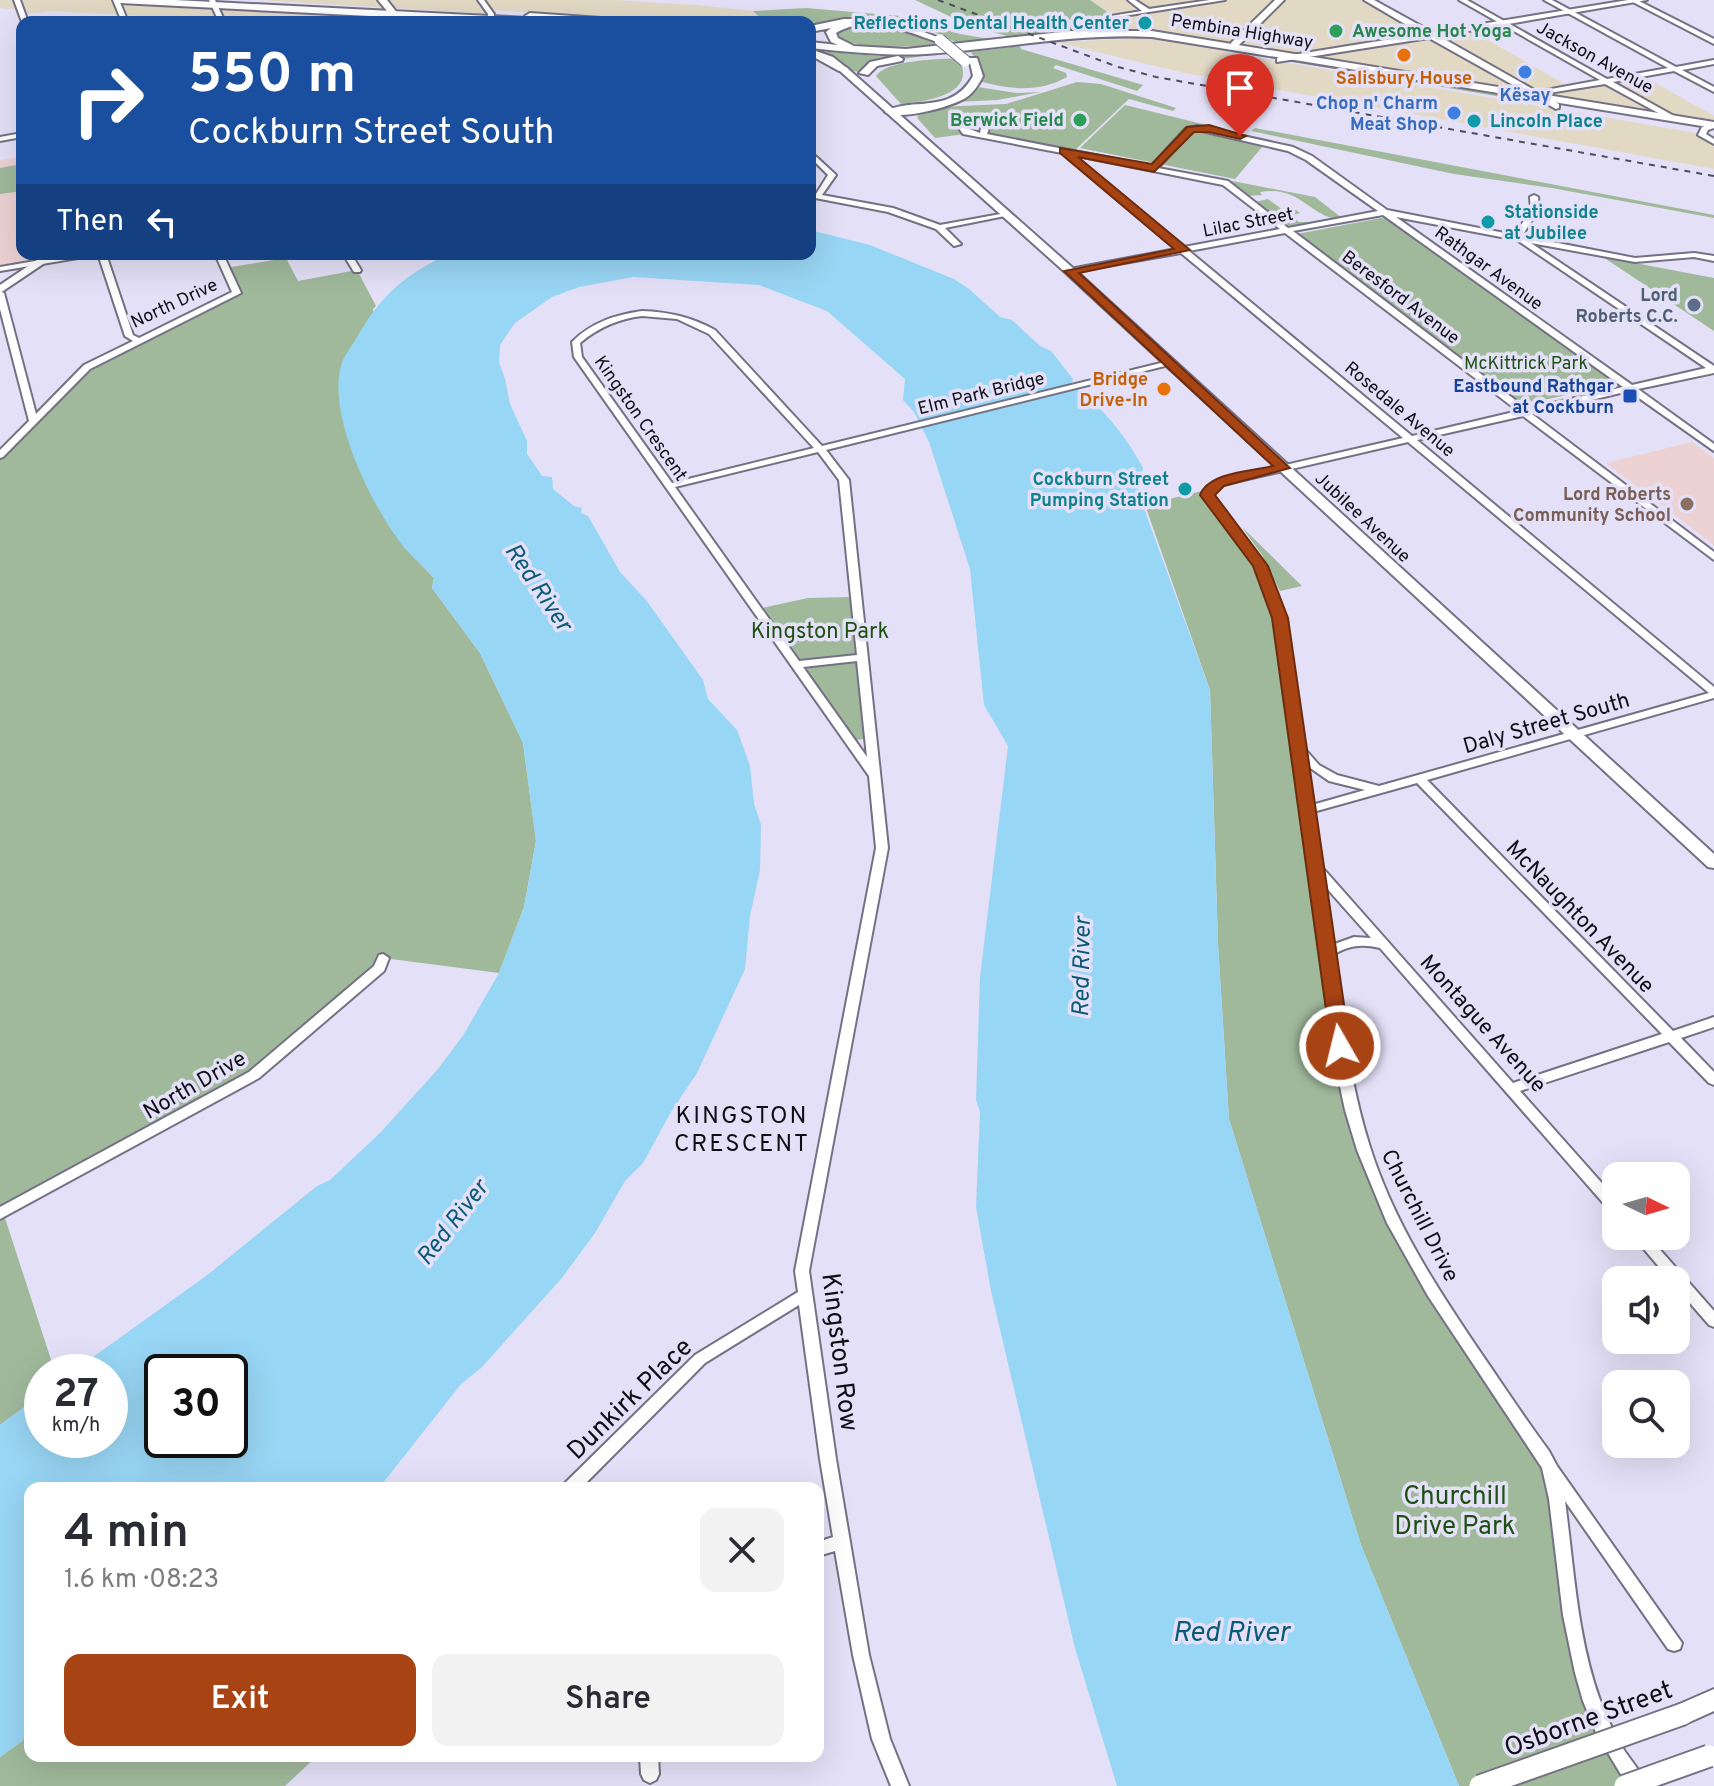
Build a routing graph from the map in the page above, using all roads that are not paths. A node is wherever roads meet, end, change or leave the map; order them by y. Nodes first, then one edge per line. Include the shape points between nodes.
1 (118, 0) edge
2 (259, 0) edge
3 (1131, 0) edge
4 (1222, 0) edge
5 (1278, 0) edge
6 (1368, 0) edge
7 (1383, 0) edge
8 (1462, 0) edge
9 (1547, 0) edge
10 (1637, 0) edge
11 (213, 2) edge
12 (1147, 11) junction
13 (1569, 12) junction
14 (392, 13) edge
15 (465, 16) edge
16 (1113, 17) dead end
17 (1503, 23) junction
18 (816, 28) edge
19 (1437, 34) junction
20 (944, 39) junction
21 (1714, 42) edge
22 (1234, 45) junction
23 (816, 49) edge
24 (816, 50) edge
25 (908, 51) junction
26 (816, 52) edge
27 (929, 55) junction
28 (1303, 57) junction
29 (969, 60) junction
30 (1280, 60) junction
31 (1714, 62) edge
32 (843, 69) joint
33 (1675, 69) junction
34 (864, 73) joint
35 (1607, 82) junction
36 (1714, 90) edge
37 (1545, 98) junction
38 (1508, 99) junction
39 (922, 108) junction
40 (892, 110) junction
41 (1671, 118) junction
42 (1711, 130) edge
43 (916, 131) junction
44 (983, 135) dead end
45 (1714, 142) edge
46 (1064, 151) junction
47 (816, 159) edge
48 (1154, 168) junction
49 (816, 194) edge
50 (816, 196) edge
51 (1534, 197) dead end
52 (1384, 212) junction
53 (1006, 215) junction
54 (1419, 218) junction
55 (1403, 225) junction
56 (939, 227) junction
57 (1286, 230) junction
58 (1518, 237) junction
59 (957, 244) dead end
60 (1184, 250) junction
61 (1714, 259) edge
62 (45, 260) edge
63 (54, 260) edge
64 (104, 260) edge
65 (222, 260) edge
66 (351, 260) edge
67 (42, 262) junction
68 (0, 269) edge
69 (357, 270) dead end
70 (1070, 271) junction
71 (0, 292) edge
72 (137, 340) junction
73 (1169, 364) junction
74 (1713, 369) edge
75 (1629, 388) junction
76 (1523, 411) junction
77 (33, 421) junction
78 (1410, 438) junction
79 (1714, 448) edge
80 (820, 449) junction
81 (0, 455) edge
82 (1283, 468) junction
83 (669, 486) junction
84 (1714, 557) edge
85 (863, 657) junction
86 (796, 665) junction
87 (1714, 694) edge
88 (1573, 735) junction
89 (1300, 750) junction
90 (876, 778) junction
91 (1420, 779) junction
92 (1389, 787) junction
93 (1307, 810) junction
94 (1714, 863) edge
95 (1317, 869) junction
96 (1384, 945) junction
97 (1327, 954) junction
98 (383, 958) dead end
99 (1714, 1022) edge
100 (1671, 1036) junction
101 (1714, 1080) edge
102 (1513, 1088) junction
103 (1602, 1192) edge
104 (0, 1214) edge
105 (1652, 1250) edge
106 (804, 1295) junction
107 (1714, 1321) edge
108 (1549, 1466) junction
109 (577, 1482) edge
110 (842, 1542) junction
111 (824, 1547) edge
112 (1674, 1643) dead end
113 (1714, 1700) edge
114 (1712, 1755) edge
115 (900, 1786) edge
116 (1480, 1786) edge
117 (1625, 1786) edge
118 (1639, 1786) edge

1 - 11 main road
2 - 14 main road
3 - 12 street
4 - 12 street
5 - 22 main road
6 - 19 main road
7 - 19 main road
8 - 17 street, Jackson Avenue
9 - 13 street
10 - 13 main road
10 - 21 street
11 - 14 main road
12 - 16 street
13 - 17 main road
13 - 33 street
14 - 15 main road
17 - 19 main road
17 - 35 street, Jackson Avenue
18 - 20 main road via 873,20 912,26
19 - 28 main road
19 - 37 main road
20 - 25 main road via 872,22 831,32 847,46
20 - 29 main road, bridge
22 - 25 main road, Pembina Highway via 1098,32
22 - 28 main road, Pembina Highway
23 - 25 main road, Pembina Highway
24 - 27 main road, Pembina Highway
26 - 32 main road
27 - 30 main road, Pembina Highway via 1112,39
27 - 34 main road via 878,63
28 - 30 main road
28 - 37 main road, Pembina Highway
29 - 39 main road via 978,73 971,88
29 - 40 main road via 969,78 960,89
30 - 38 main road, Pembina Highway
31 - 33 street
32 - 40 main road, Jubilee Avenue
33 - 35 street
33 - 36 street
34 - 40 main road, Jubilee Avenue
35 - 37 street
35 - 41 street, Jackson Avenue
37 - 38 main road, Pembina Highway
37 - 38 street
37 - 41 main road, Pembina Highway
37 - 42 main road, Pembina Highway
39 - 40 main road
39 - 43 main road via 914,115
40 - 43 main road, Jubilee Avenue
41 - 42 main road, Pembina Highway
42 - 45 street via 1702,135
43 - 53 main road, Jubilee Avenue
44 - 46 street
46 - 48 street
46 - 60 street, Rosedale Avenue
47 - 49 street via 832,175
48 - 52 street, Rathgar Avenue via 1189,130 1209,128 1301,153
48 - 57 street, Beresford Avenue via 1220,181
50 - 56 street via 890,210
51 - 58 street via 1535,209
52 - 54 street
52 - 55 street, Rathgar Avenue
52 - 57 street, Lilac Street
53 - 56 street
53 - 70 main road, Jubilee Avenue
54 - 55 street, Rathgar Avenue
54 - 58 street
55 - 75 street, Rathgar Avenue
56 - 59 street
57 - 60 street, Lilac Street
57 - 76 street, Beresford Avenue
58 - 61 street via 1635,260 1697,254
58 - 74 street
60 - 70 street, Lilac Street
60 - 78 street, Rosedale Avenue
62 - 67 main road
63 - 67 street
64 - 72 street via 129,336
65 - 72 street, North Drive via 237,293
66 - 69 street
67 - 68 street
67 - 71 main road
70 - 73 main road, Jubilee Avenue
71 - 77 street
72 - 77 street, North Drive via 87,367
73 - 80 street, Elm Park Bridge
73 - 82 main road, Jubilee Avenue
74 - 75 street
75 - 76 street
75 - 79 street, Rathgar Avenue
76 - 78 street
76 - 84 street, Beresford Avenue
77 - 81 street, North Drive
78 - 82 street
78 - 87 street, Rosedale Avenue
80 - 83 street, Elm Park Bridge
80 - 83 street, Kingston Crescent via 696,321 655,313 602,322 576,342 577,354
80 - 85 street, Kingston Crescent via 844,480
82 - 88 main road, Jubilee Avenue
82 - 89 street, Churchill Drive via 1219,483 1210,489 1210,501 1251,550 1274,597
83 - 86 street, Kingston Crescent
85 - 86 street
85 - 90 street, Kingston Crescent
86 - 90 street, Kingston Crescent
87 - 88 street, Daly Street South
88 - 91 street, Daly Street South
88 - 94 main road, Jubilee Avenue
89 - 92 street, Daly Street South via 1307,762 1337,780
89 - 93 street, Churchill Drive
90 - 106 street, Kingston Row via 881,858 802,1271
91 - 92 street, Daly Street South
91 - 100 street, McNaughton Avenue
92 - 93 street, Daly Street South
93 - 95 street, Churchill Drive
95 - 96 street, Montague Avenue
95 - 97 street, Churchill Drive
96 - 97 street via 1353,940
96 - 102 street, Montague Avenue
97 - 108 street, Churchill Drive via 1349,1103 1379,1194 1443,1311
98 - 104 street, North Drive via 380,968 254,1075
99 - 100 street
100 - 101 street, McNaughton Avenue
100 - 102 street
102 - 103 street, Montague Avenue
105 - 107 street
106 - 109 street, Dunkirk Place via 700,1359
106 - 110 street, Kingston Row
108 - 112 street, Churchill Drive
108 - 118 street, Churchill Drive via 1576,1651 1588,1694 1621,1763
110 - 111 street
110 - 115 street, Kingston Row via 870,1700
113 - 116 main road, Osborne Street, bridge
114 - 117 main road, bridge

